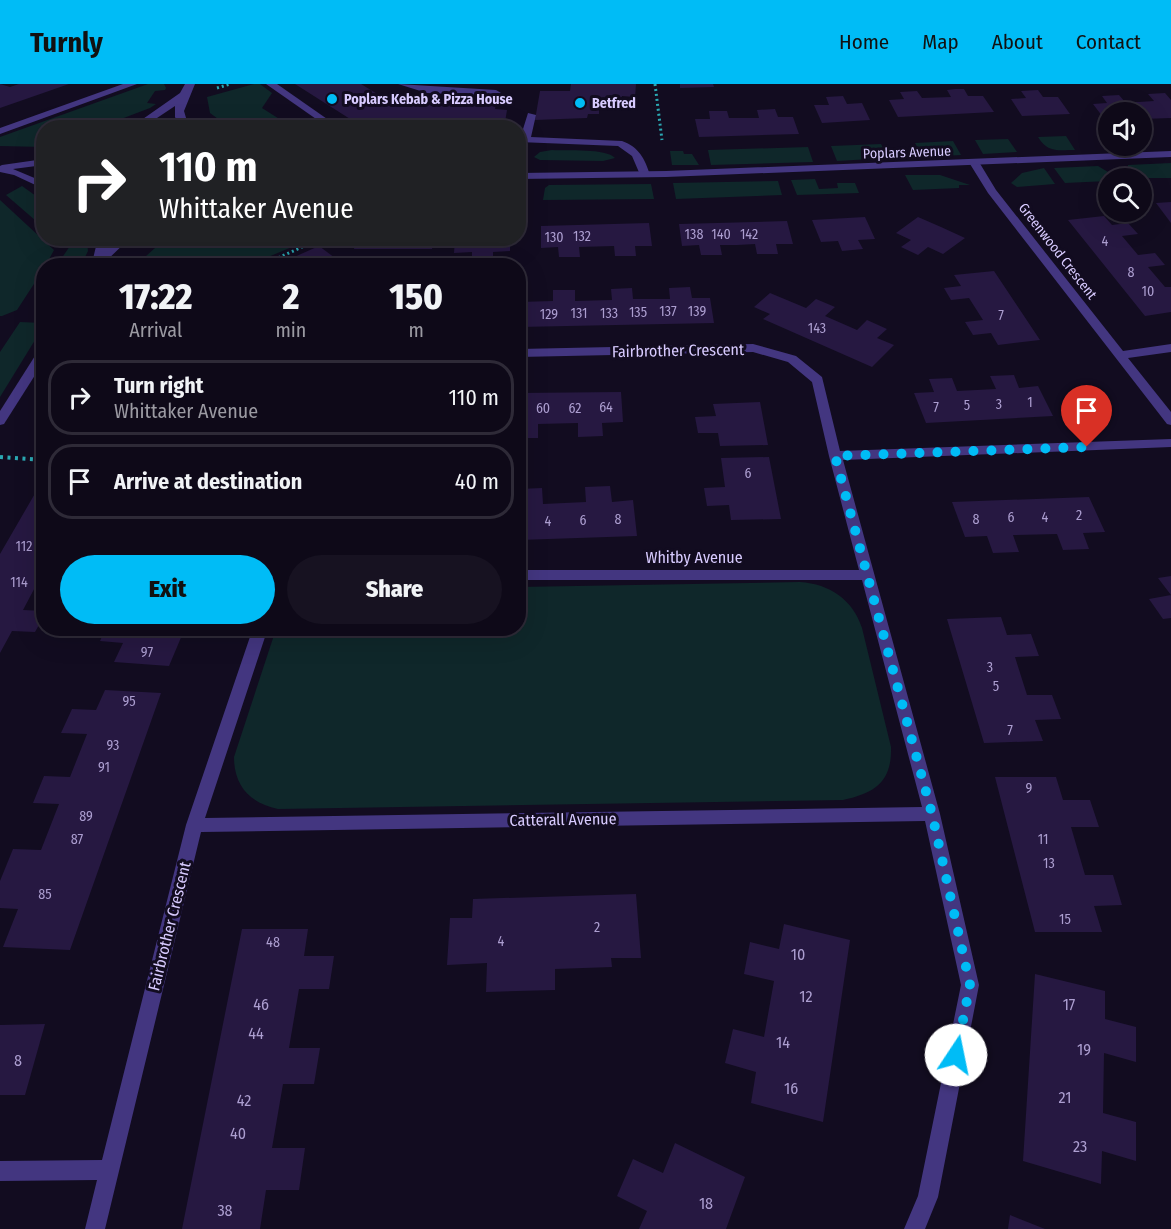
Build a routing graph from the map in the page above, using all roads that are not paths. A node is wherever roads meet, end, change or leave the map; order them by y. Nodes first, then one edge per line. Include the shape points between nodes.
1 (132, 84) edge
2 (190, 84) edge
3 (272, 84) edge
4 (403, 84) edge
5 (496, 93) dead end
6 (184, 94) junction
7 (531, 115) dead end
8 (147, 120) edge
9 (180, 120) edge
10 (324, 120) edge
11 (0, 130) edge
12 (526, 130) edge
13 (526, 139) edge
14 (1171, 154) edge
15 (36, 163) edge
16 (975, 164) junction
17 (0, 168) edge
18 (645, 175) junction
19 (526, 176) edge
20 (36, 182) edge
21 (116, 246) edge
22 (103, 258) edge
23 (1171, 348) edge
24 (526, 353) edge
25 (1121, 355) junction
26 (36, 364) edge
27 (0, 421) edge
28 (1171, 421) edge
29 (1171, 443) edge
30 (835, 456) junction
31 (526, 575) edge
32 (868, 575) junction
33 (258, 636) edge
34 (932, 814) junction
35 (194, 825) junction
36 (109, 1170) junction
37 (0, 1171) edge
38 (95, 1229) edge
39 (914, 1229) edge

1 - 11 street
2 - 6 street
3 - 10 street
4 - 5 street via 427,90
6 - 8 street
6 - 9 street
7 - 12 street
13 - 18 street via 626,145 637,154
14 - 16 street, Poplars Avenue
15 - 17 street
16 - 18 street, Poplars Avenue
16 - 25 street, Greenwood Crescent
17 - 20 street
18 - 19 street, Poplars Avenue
21 - 22 street
23 - 25 street
24 - 30 street, Fairbrother Crescent via 753,348 792,359 818,380
25 - 28 street, Greenwood Crescent
26 - 27 street
29 - 30 street
30 - 32 street, Fairbrother Crescent
31 - 32 street, Whitby Avenue
32 - 34 street, Fairbrother Crescent
33 - 35 street, Fairbrother Crescent
34 - 35 street, Catterall Avenue
34 - 39 street, Fairbrother Crescent via 970,985 928,1197
35 - 36 street, Fairbrother Crescent
36 - 37 street
36 - 38 street, Fairbrother Crescent

